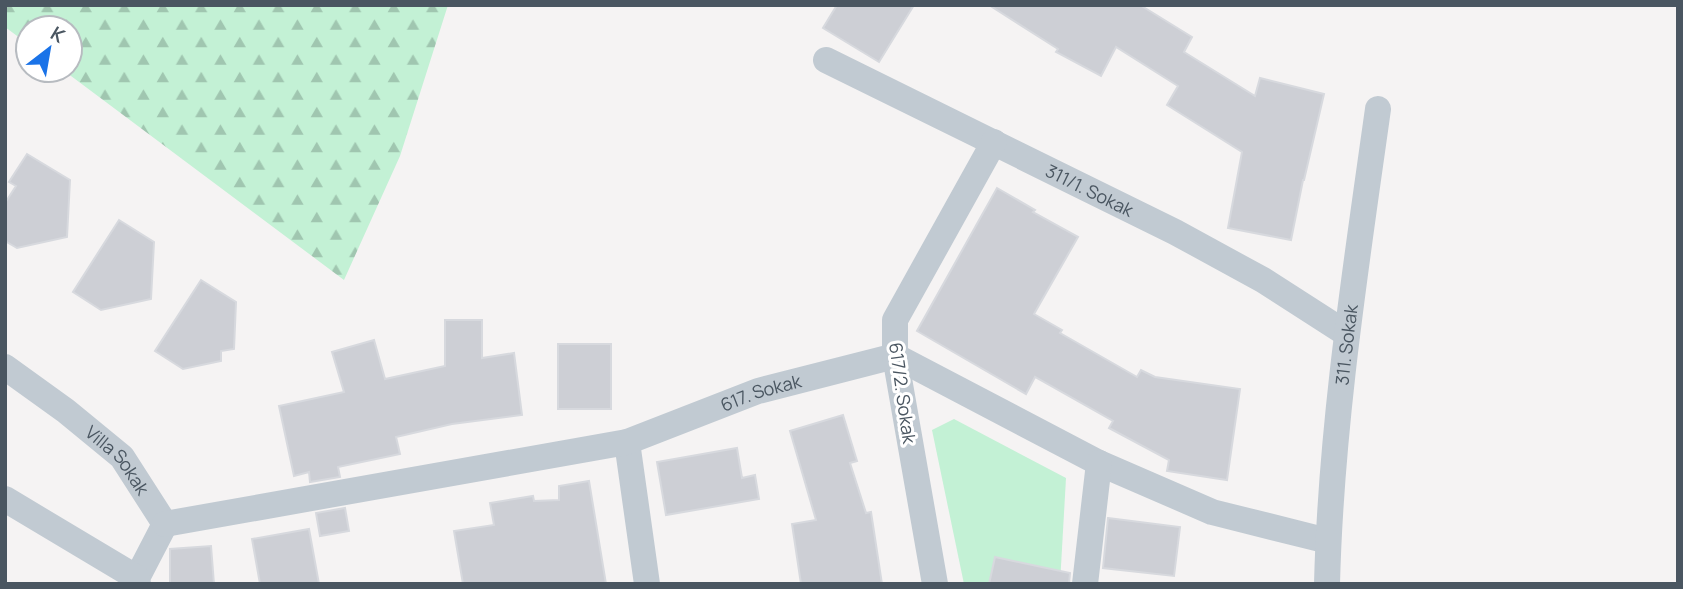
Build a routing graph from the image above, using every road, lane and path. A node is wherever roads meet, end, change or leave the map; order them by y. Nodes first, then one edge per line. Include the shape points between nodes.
1 (826, 60) dead end
2 (1378, 109) dead end
3 (994, 142) junction
4 (1346, 334) junction
5 (895, 356) junction
6 (5, 367) edge
7 (627, 442) junction
8 (1100, 463) junction
9 (5, 499) edge
10 (165, 524) junction
11 (1328, 541) junction
12 (137, 581) edge
13 (647, 584) edge
14 (935, 584) edge
15 (1085, 584) edge
16 (1327, 584) edge

1 - 3 street, 311/1. Sokak
2 - 4 street, 311. Sokak
3 - 4 street, 311/1. Sokak via 1264,280
3 - 5 street, 617/2. Sokak via 895,320
4 - 11 street, 311. Sokak
5 - 7 street, 617. Sokak via 758,391
5 - 8 street
5 - 14 street, 617/2. Sokak
6 - 10 street, Villa Sokak via 122,457
7 - 10 street, 617. Sokak
7 - 13 street
8 - 11 street via 1212,512
8 - 15 street
9 - 12 street
10 - 12 street
11 - 16 street, 311. Sokak

